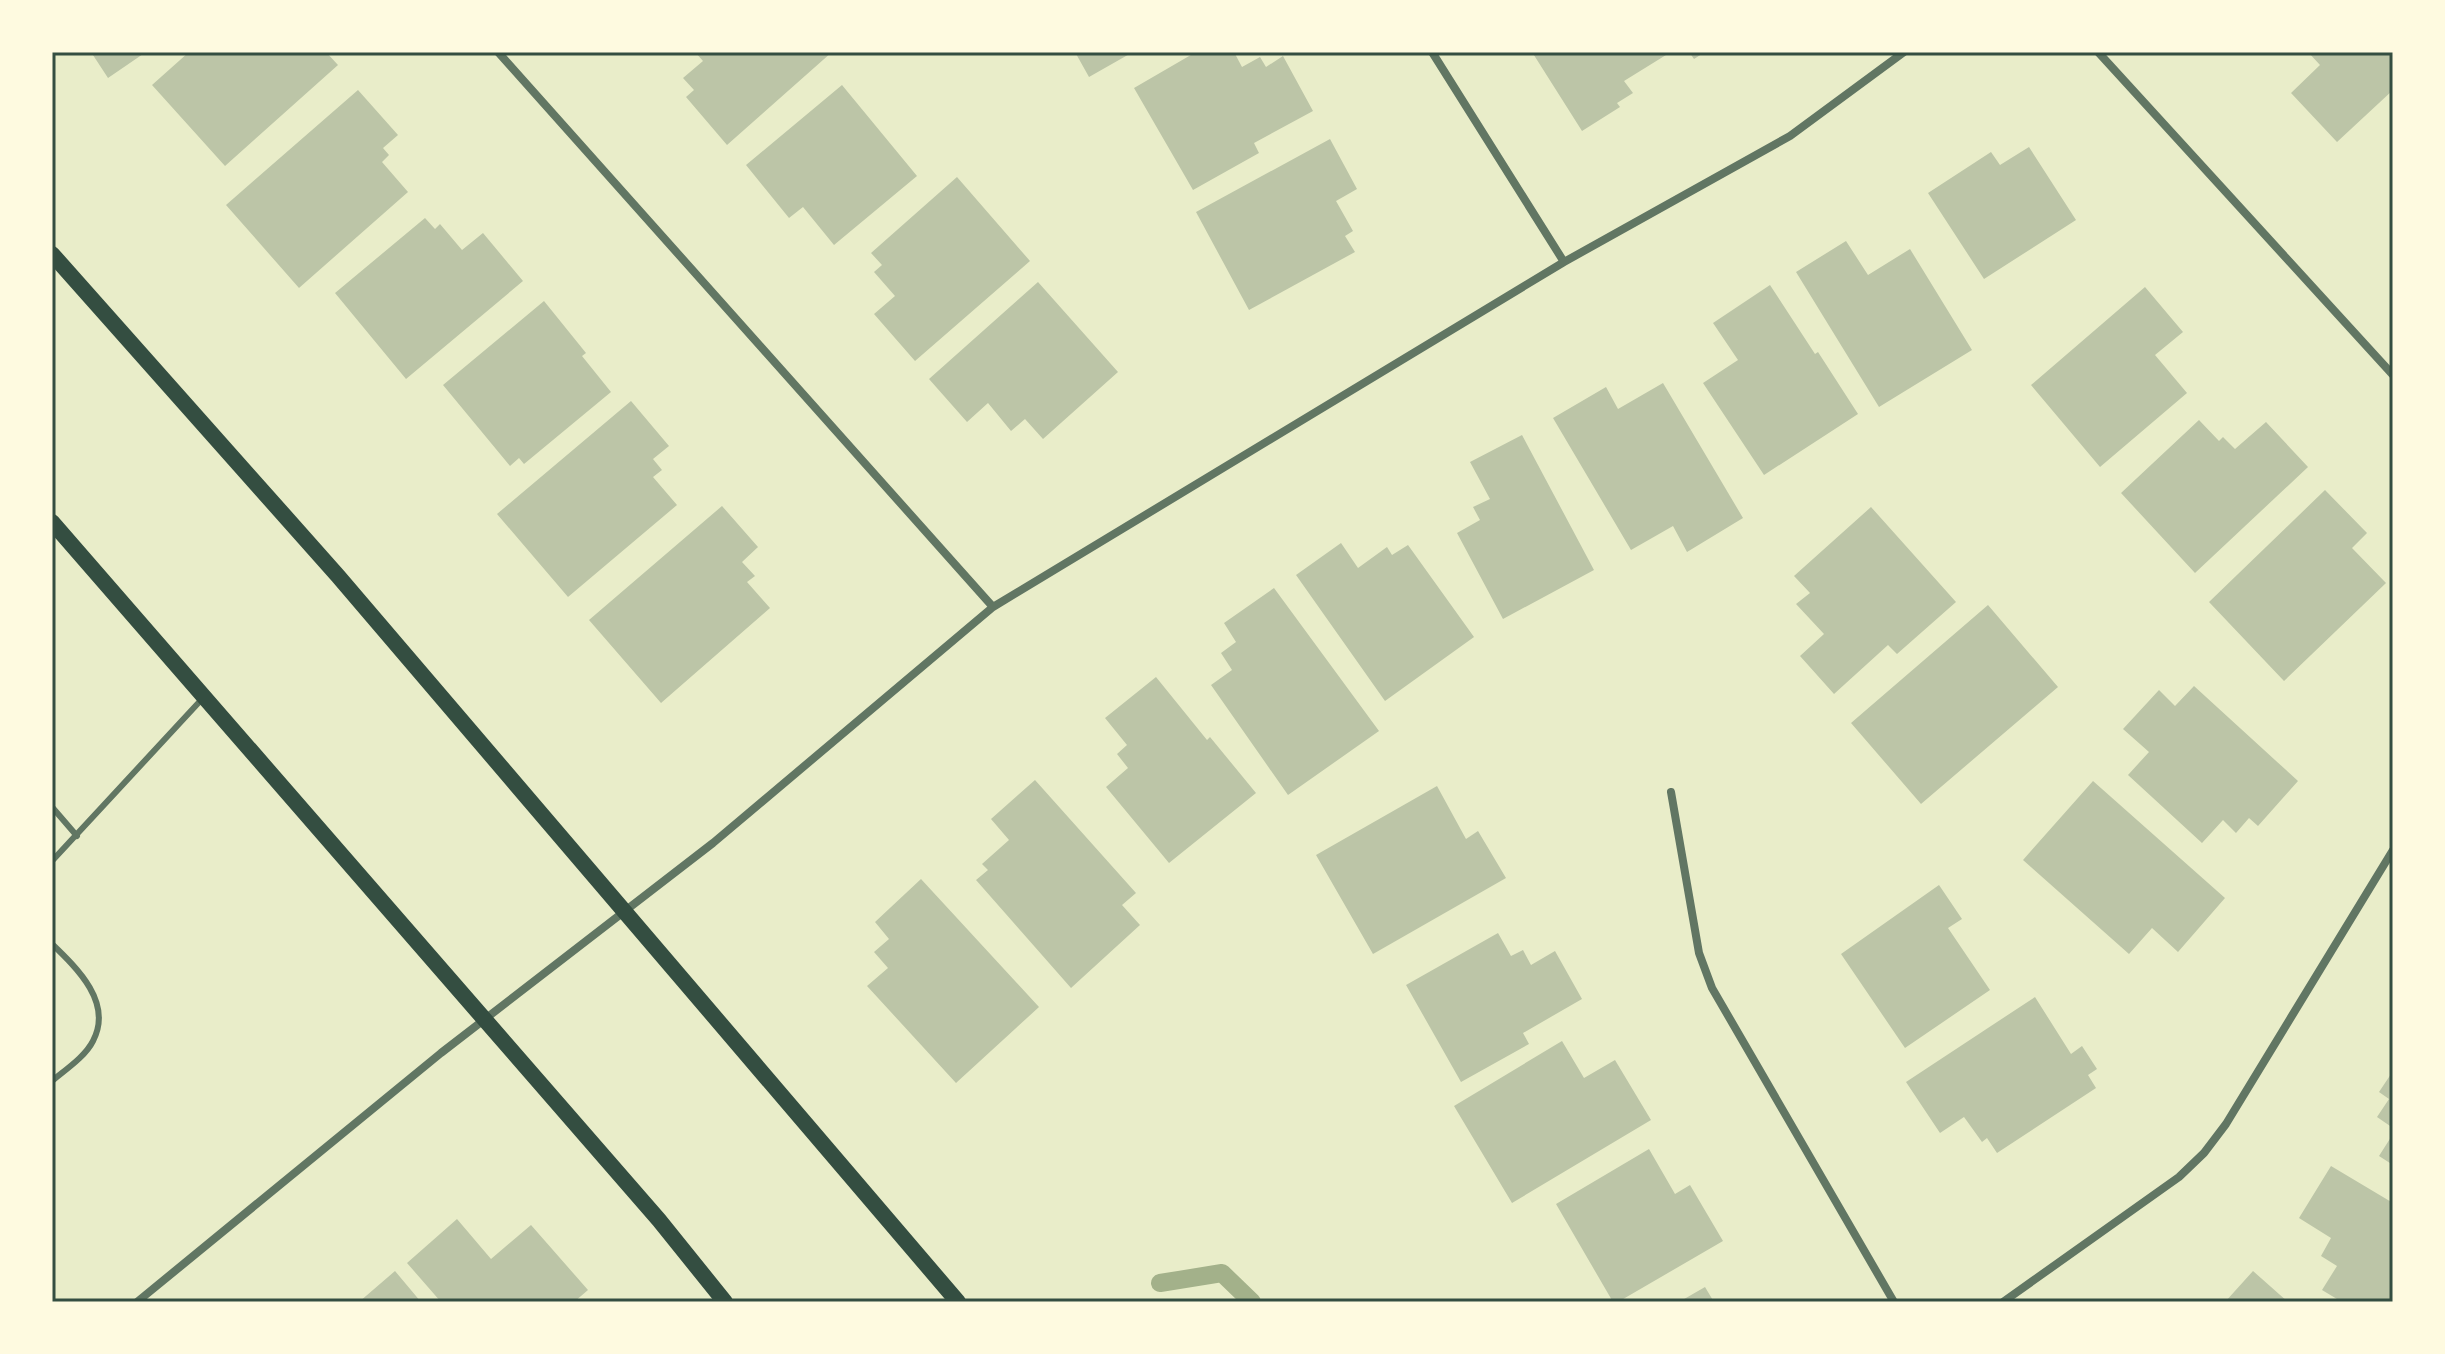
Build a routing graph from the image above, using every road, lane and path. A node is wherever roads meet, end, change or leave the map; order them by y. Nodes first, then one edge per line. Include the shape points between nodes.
1 (498, 52) edge
2 (1432, 52) edge
3 (1904, 52) edge
4 (2098, 52) edge
5 (52, 254) edge
6 (1564, 262) junction
7 (2393, 375) edge
8 (52, 522) edge
9 (993, 607) junction
10 (204, 697) junction
11 (1671, 792) dead end
12 (52, 807) edge
13 (77, 836) junction
14 (2393, 850) edge
15 (52, 861) edge
16 (624, 912) junction
17 (52, 944) edge
18 (483, 1020) junction
19 (52, 1081) edge
20 (137, 1302) edge
21 (725, 1302) edge
22 (958, 1302) edge
23 (1894, 1302) edge
24 (2003, 1302) edge

1 - 9 street
2 - 6 street
3 - 6 street via 1790,136
4 - 7 street
5 - 16 main road via 338,576
6 - 9 street
8 - 10 main road
9 - 16 street
10 - 13 lane
10 - 18 main road
11 - 23 street via 1699,953 1712,988
12 - 13 lane
13 - 15 lane
14 - 24 street via 2204,1153 2179,1177
16 - 18 street
16 - 22 main road
17 - 19 lane via 98,1002 100,1021 92,1043
18 - 20 street
18 - 21 main road

